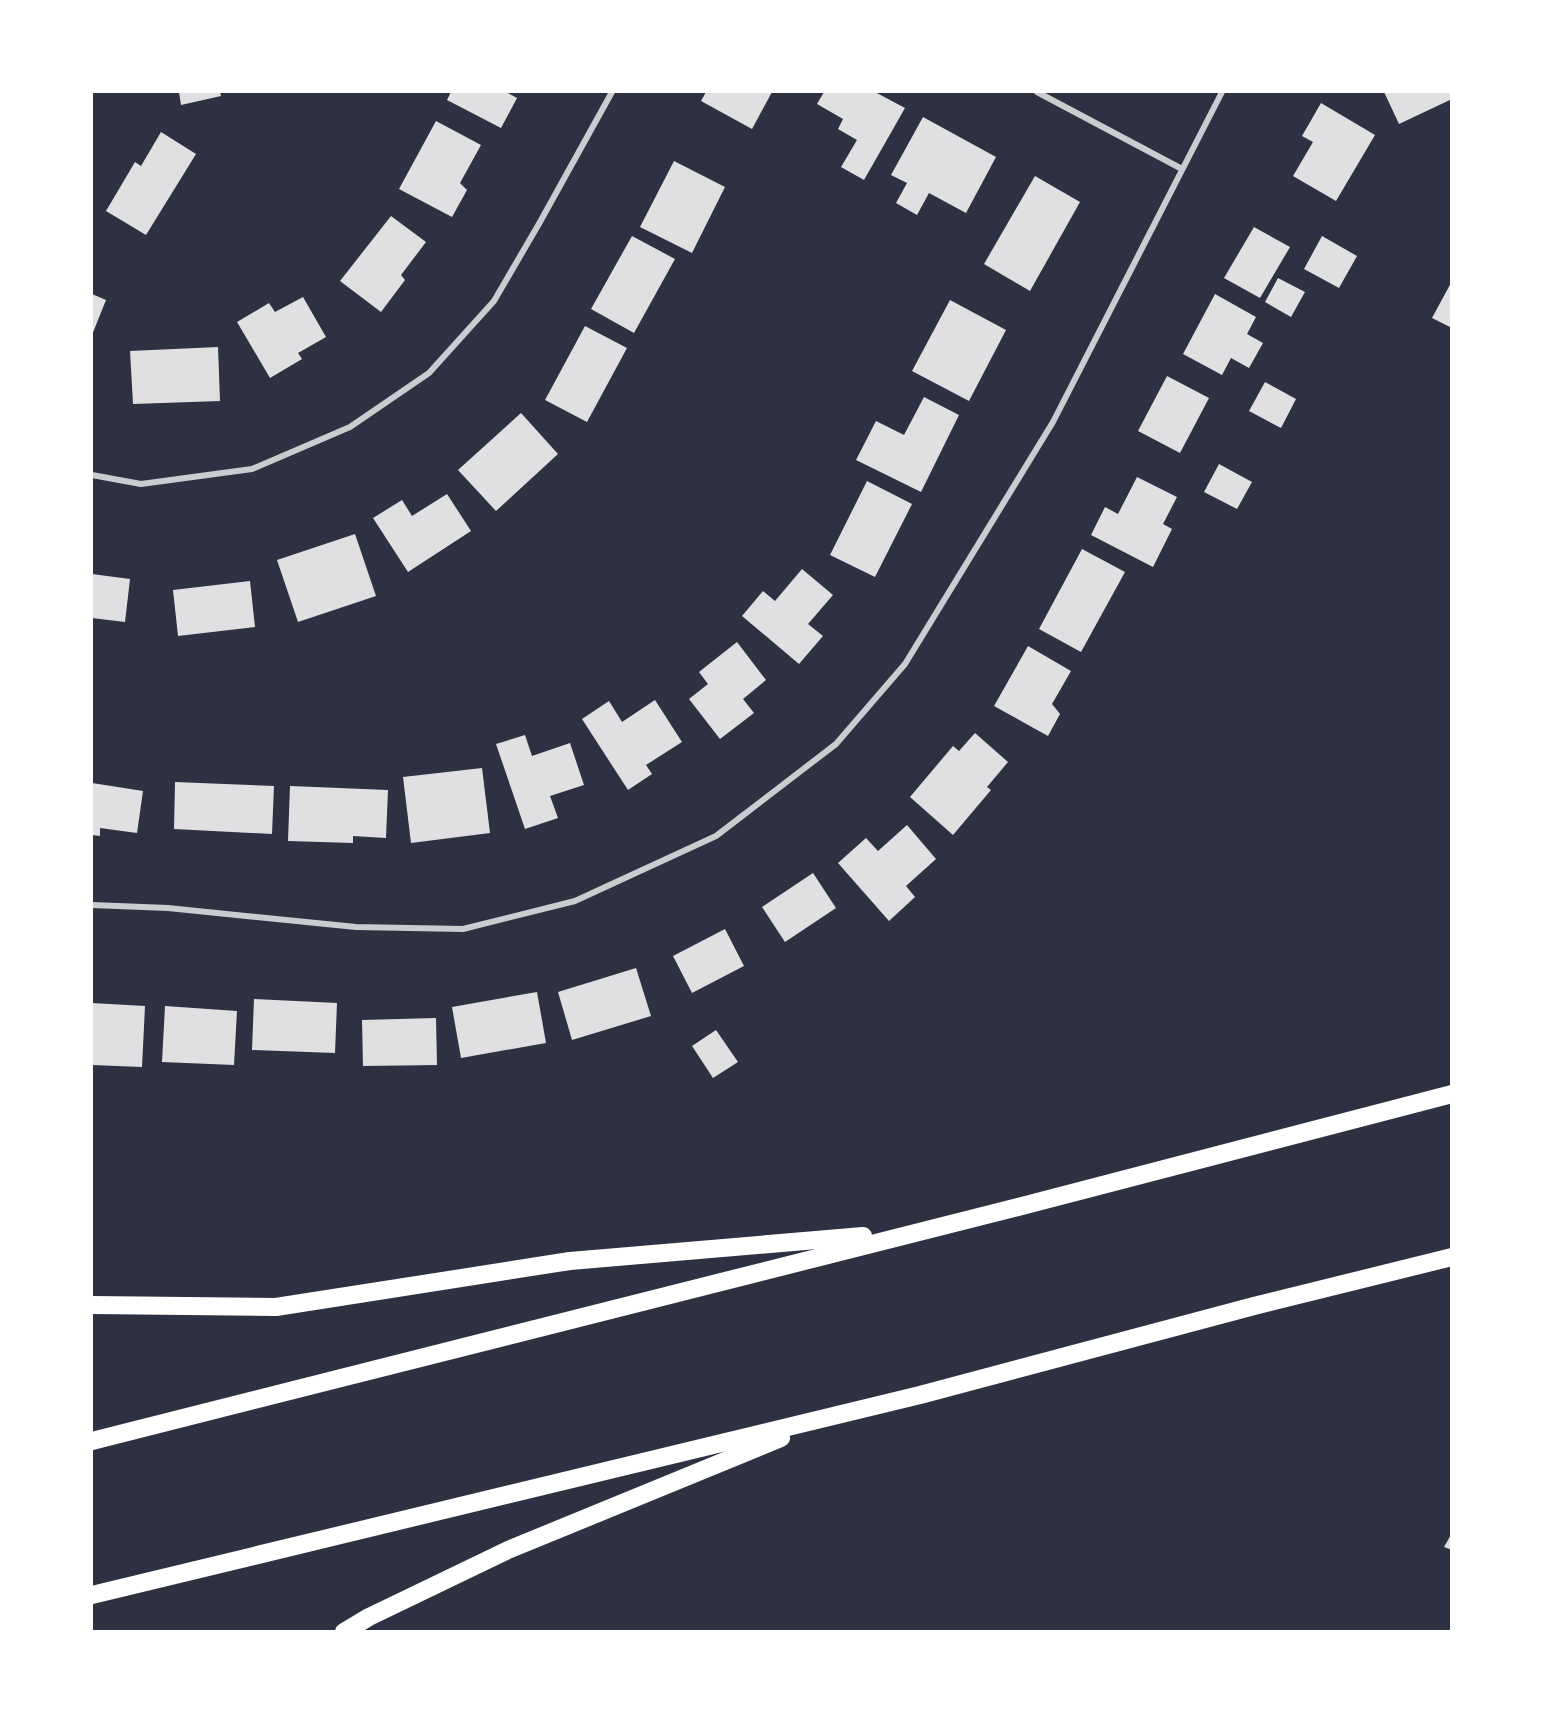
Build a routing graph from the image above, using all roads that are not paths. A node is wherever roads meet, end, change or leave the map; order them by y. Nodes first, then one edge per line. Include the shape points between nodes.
1 (612, 92) edge
2 (1037, 92) edge
3 (1222, 92) edge
4 (1182, 169) junction
5 (92, 475) edge
6 (92, 905) edge
7 (1452, 1094) edge
8 (919, 1231) junction
9 (1452, 1257) edge
10 (92, 1305) edge
11 (834, 1416) junction
12 (92, 1441) edge
13 (92, 1595) edge
14 (344, 1632) edge

1 - 5 street via 494,301 429,373 350,427 252,469 141,484
2 - 4 street
3 - 4 street
4 - 6 street via 1053,422 905,664 836,744 716,836 575,901 463,928 356,927 168,908
7 - 8 highway
8 - 10 highway via 570,1261 276,1307
8 - 12 highway
9 - 11 highway
11 - 13 highway
11 - 14 highway via 508,1550

